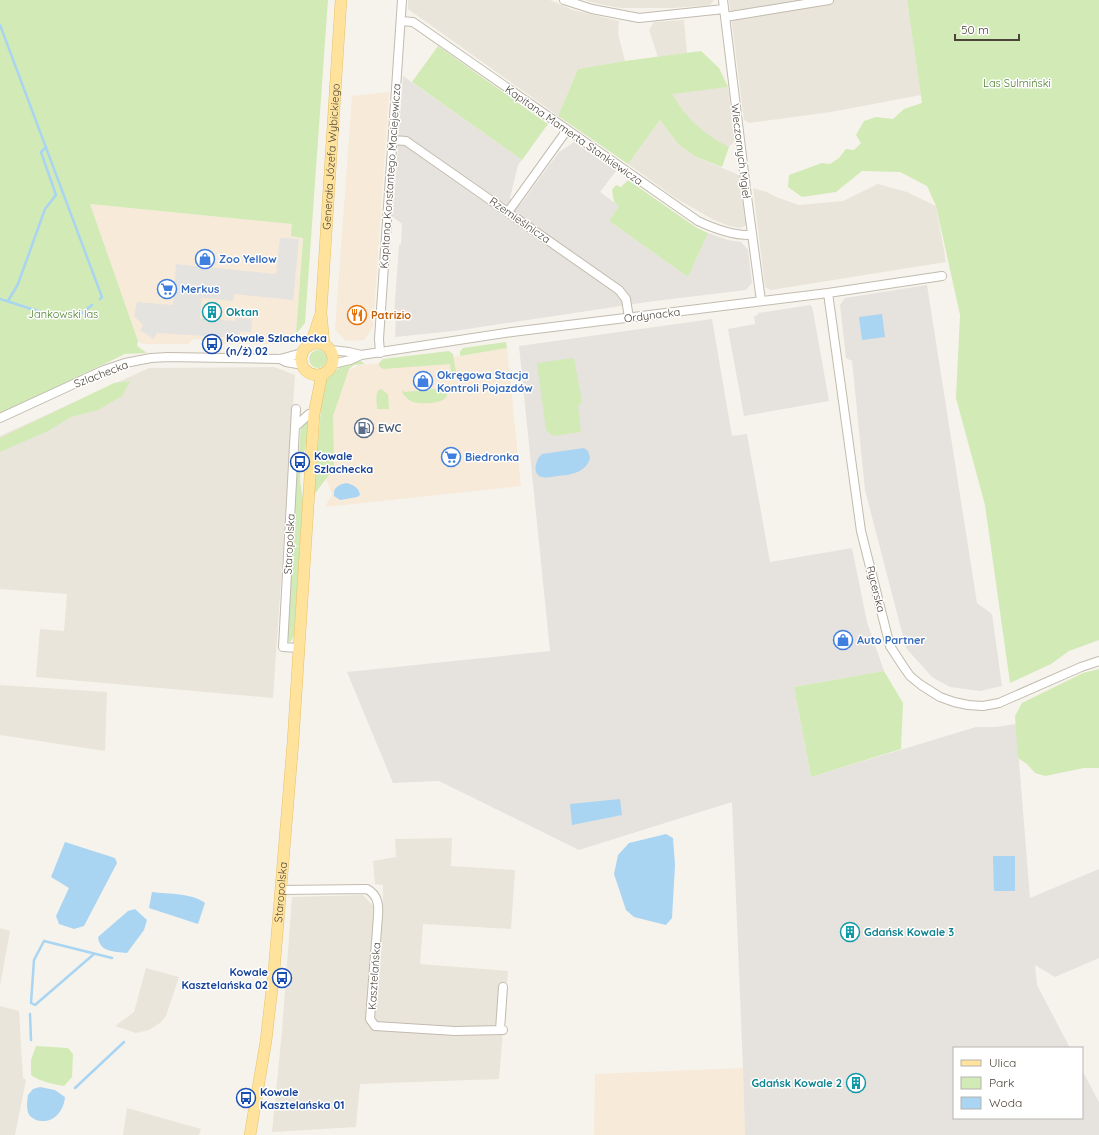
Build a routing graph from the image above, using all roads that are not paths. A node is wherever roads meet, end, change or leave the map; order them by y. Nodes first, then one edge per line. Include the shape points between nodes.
1 (341, 0) edge
2 (402, 0) edge
3 (564, 0) edge
4 (723, 0) edge
5 (828, 0) edge
6 (724, 13) junction
7 (400, 21) junction
8 (567, 130) junction
9 (393, 140) junction
10 (508, 212) junction
11 (752, 235) junction
12 (942, 276) dead end
13 (828, 293) junction
14 (762, 301) junction
15 (321, 313) junction
16 (629, 318) junction
17 (311, 344) junction
18 (328, 347) junction
19 (302, 353) junction
20 (380, 353) junction
21 (361, 355) junction
22 (280, 359) junction
23 (332, 364) junction
24 (312, 371) junction
25 (296, 409) dead end
26 (314, 414) junction
27 (0, 418) edge
28 (296, 426) junction
29 (298, 648) junction
30 (1099, 661) edge
31 (280, 890) junction
32 (503, 987) dead end
33 (250, 1135) edge

1 - 15 main road, Generała Józefa Wybickiego
2 - 7 street, Kapitana Konstantego Maciejewicza
3 - 6 street via 592,9 639,18
4 - 6 street, Wieczornych Mgieł
5 - 6 street
6 - 11 street, Wieczornych Mgieł
7 - 8 street, Kapitana Mamerta Stankiewicza via 412,22
7 - 9 street, Kapitana Konstantego Maciejewicza
8 - 10 street
8 - 11 street, Kapitana Mamerta Stankiewicza via 698,221 741,236
9 - 10 street, Rzemieślnicza via 406,141
9 - 20 street, Kapitana Konstantego Maciejewicza
10 - 16 street, Rzemieślnicza via 619,290 626,299
11 - 14 street, Wieczornych Mgieł
12 - 13 street, Ordynacka
13 - 14 street, Ordynacka
13 - 30 street, Rycerska via 861,531 890,646 902,666 921,685 940,697 968,705 983,706 998,703
14 - 16 street, Ordynacka
15 - 17 main road, Generała Józefa Wybickiego
15 - 18 main road, Generała Józefa Wybickiego
16 - 20 street, Ordynacka via 512,332
17 - 18 main road via 320,343
17 - 19 main road
18 - 21 street, Ordynacka
18 - 23 main road via 333,355
19 - 22 street, Szlachecka
19 - 24 main road via 301,357
20 - 21 street, Ordynacka
21 - 23 street, Ordynacka
22 - 24 street, Szlachecka
22 - 27 street, Szlachecka via 168,357 125,363 104,370
23 - 24 main road via 326,372
24 - 26 main road, Staropolska
25 - 28 street, Staropolska
26 - 28 street via 309,414
26 - 29 main road, Staropolska
28 - 29 street, Staropolska via 283,647
29 - 31 main road, Staropolska
31 - 32 street, Kasztelańska via 371,891 379,903 370,1019 375,1026 456,1031 502,1030
31 - 33 main road, Staropolska via 270,1012

